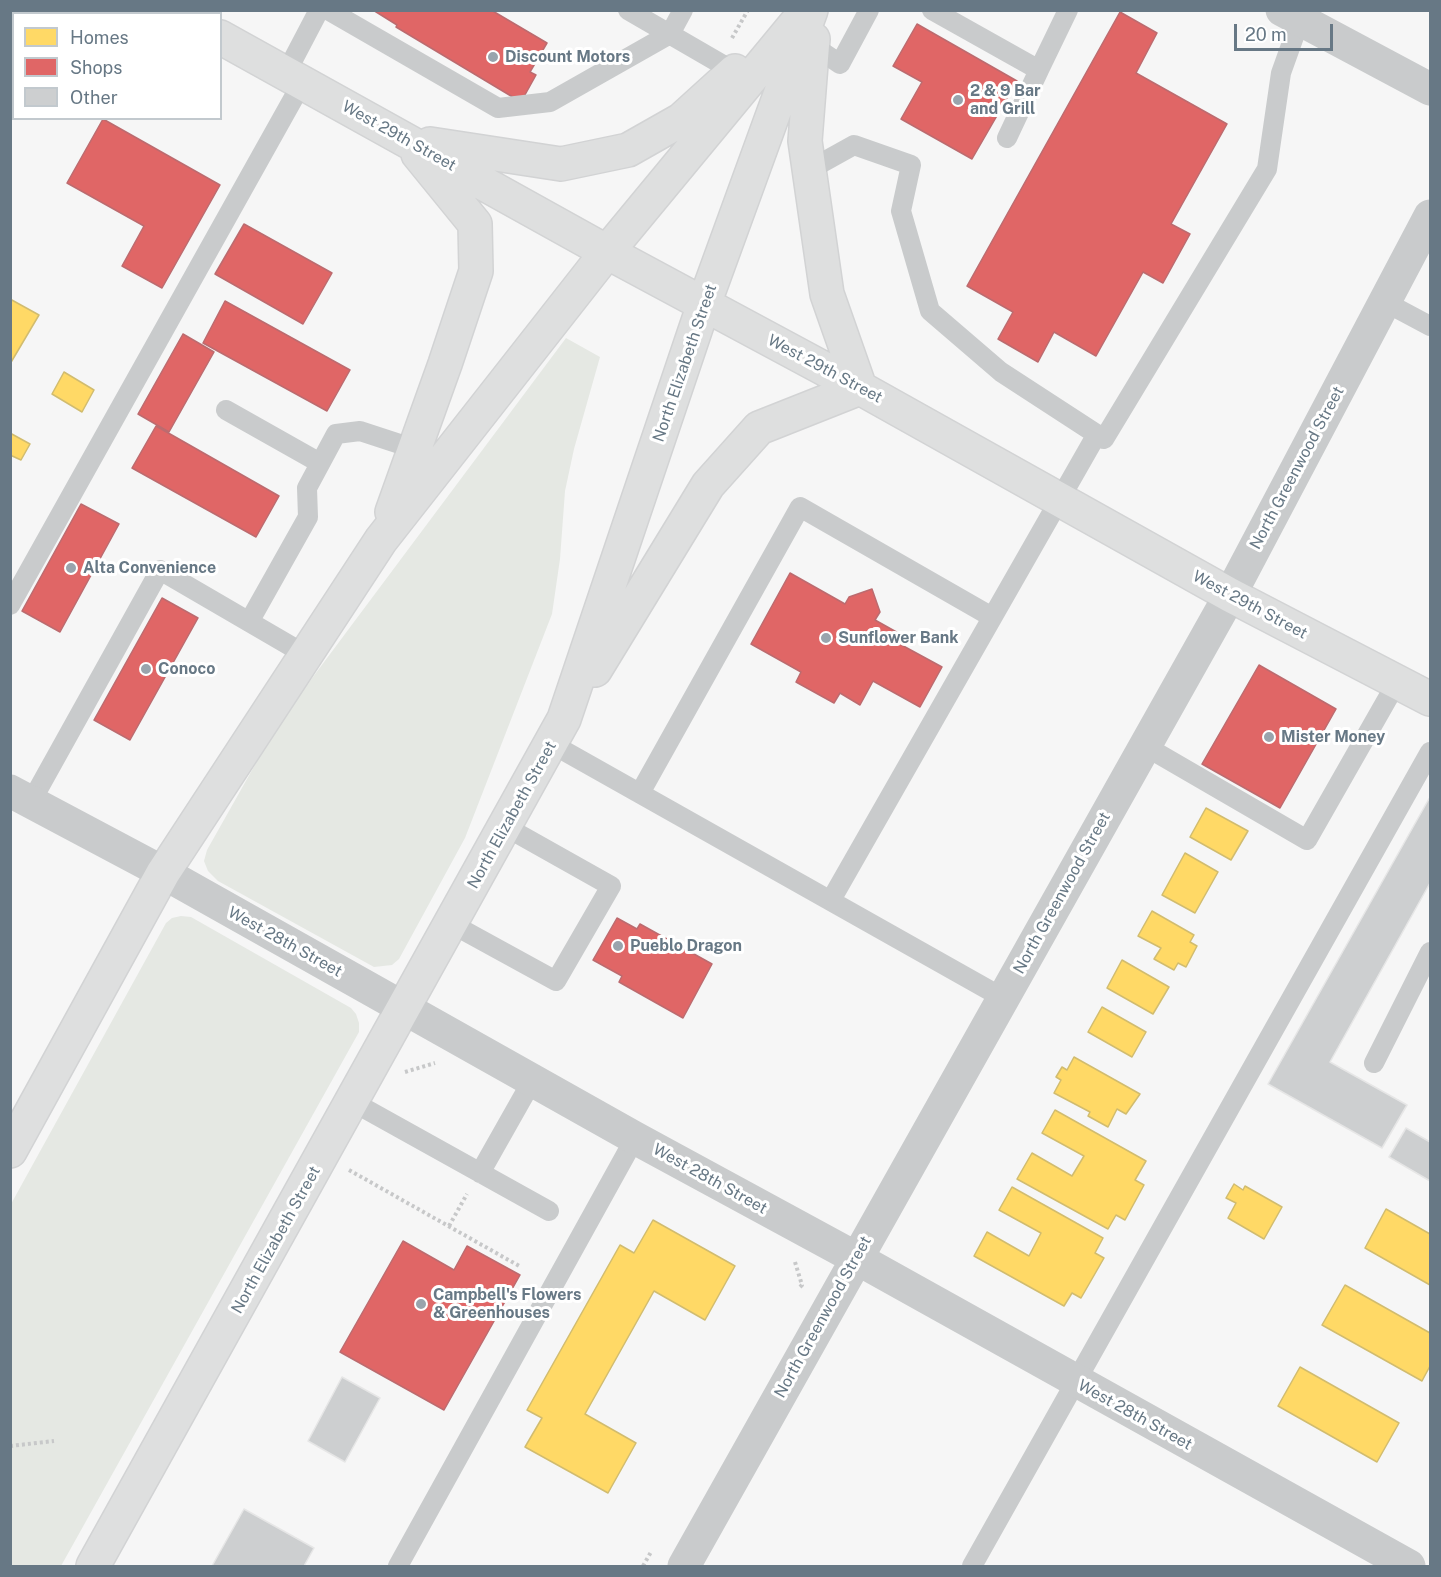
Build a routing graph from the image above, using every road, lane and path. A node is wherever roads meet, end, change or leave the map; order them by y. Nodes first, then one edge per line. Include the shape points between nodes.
1 (319, 10) edge
2 (328, 10) edge
3 (628, 10) edge
4 (683, 10) edge
5 (809, 10) edge
6 (869, 10) edge
7 (932, 10) edge
8 (1068, 10) edge
9 (1291, 15) edge
10 (670, 34) junction
11 (222, 38) edge
12 (812, 45) junction
13 (1039, 70) junction
14 (735, 72) junction
15 (294, 78) junction
16 (1431, 89) edge
17 (1007, 138) dead end
18 (407, 141) junction
19 (809, 170) junction
20 (1431, 216) edge
21 (607, 252) junction
22 (1385, 302) junction
23 (705, 304) junction
24 (1431, 327) edge
25 (860, 388) junction
26 (226, 410) dead end
27 (1097, 434) junction
28 (415, 449) junction
29 (320, 463) junction
30 (1058, 499) junction
31 (381, 540) junction
32 (1230, 595) junction
33 (10, 605) edge
34 (992, 617) junction
35 (249, 622) junction
36 (306, 655) junction
37 (1397, 682) junction
38 (1431, 699) edge
39 (558, 731) junction
40 (1145, 746) junction
41 (1431, 752) edge
42 (640, 793) junction
43 (21, 797) edge
44 (506, 827) junction
45 (163, 873) junction
46 (831, 900) junction
47 (452, 924) junction
48 (1431, 952) edge
49 (1003, 998) junction
50 (404, 1010) junction
51 (1374, 1063) dead end
52 (532, 1081) junction
53 (353, 1102) junction
54 (635, 1138) junction
55 (10, 1151) edge
56 (349, 1169) dead end
57 (480, 1173) junction
58 (549, 1211) dead end
59 (449, 1226) junction
60 (856, 1258) junction
61 (794, 1260) dead end
62 (521, 1267) dead end
63 (796, 1295) dead end
64 (1075, 1382) junction
65 (54, 1441) dead end
66 (10, 1446) edge
67 (655, 1546) dead end
68 (93, 1566) edge
69 (398, 1566) edge
70 (643, 1566) edge
71 (684, 1566) edge
72 (972, 1566) edge
73 (1409, 1566) edge

1 - 15 lane
2 - 10 lane via 498,108 550,102
3 - 10 lane
4 - 10 lane
5 - 12 main road
5 - 14 main road
5 - 21 main road
5 - 23 main road, North Elizabeth Street
6 - 12 lane via 840,64
7 - 13 lane
8 - 13 lane
9 - 16 street
9 - 27 lane via 1267,169 1104,439
10 - 14 lane
11 - 15 main road, West 29th Street
12 - 19 main road via 805,141
13 - 17 lane
14 - 18 main road via 681,120 617,153 561,164
15 - 18 main road, West 29th Street
15 - 33 lane
18 - 21 main road, West 29th Street
18 - 28 main road via 475,224 476,271
19 - 25 main road via 827,294
19 - 27 lane via 854,145 911,165 901,211 930,311 1001,372
20 - 22 street, North Greenwood Street
21 - 23 main road, West 29th Street
21 - 31 main road
22 - 24 lane
22 - 32 street, North Greenwood Street
23 - 25 main road, West 29th Street
23 - 39 main road, North Elizabeth Street
25 - 30 main road, West 29th Street
25 - 39 main road via 759,428 708,485
26 - 29 lane
27 - 30 lane
28 - 29 lane via 360,431 336,434
28 - 31 main road
29 - 35 lane via 307,488 308,518
30 - 32 main road, West 29th Street
30 - 34 lane
31 - 36 main road
32 - 37 main road, West 29th Street
32 - 40 street, North Greenwood Street
34 - 42 lane via 800,507
34 - 46 lane
35 - 36 lane
35 - 43 lane via 160,570
36 - 45 main road
37 - 38 main road, West 29th Street
37 - 40 lane via 1308,840
39 - 42 lane
39 - 44 main road, North Elizabeth Street
40 - 49 street, North Greenwood Street
41 - 64 lane
42 - 46 lane
43 - 45 street, West 28th Street
44 - 47 main road, North Elizabeth Street
44 - 47 lane via 611,886 556,981
45 - 50 street, West 28th Street
45 - 55 main road
46 - 49 lane
47 - 50 main road, North Elizabeth Street
48 - 51 lane
49 - 60 street, North Greenwood Street
50 - 52 street, West 28th Street
50 - 53 main road, North Elizabeth Street
52 - 54 street, West 28th Street
52 - 57 lane
53 - 57 lane
53 - 68 main road, North Elizabeth Street
54 - 60 street, West 28th Street
54 - 69 lane
56 - 59 path
57 - 58 lane
57 - 59 path
59 - 62 path
60 - 64 street, West 28th Street
60 - 71 street, North Greenwood Street
61 - 63 path via 802,1284
64 - 72 lane
64 - 73 street, West 28th Street
65 - 66 path
67 - 70 path

